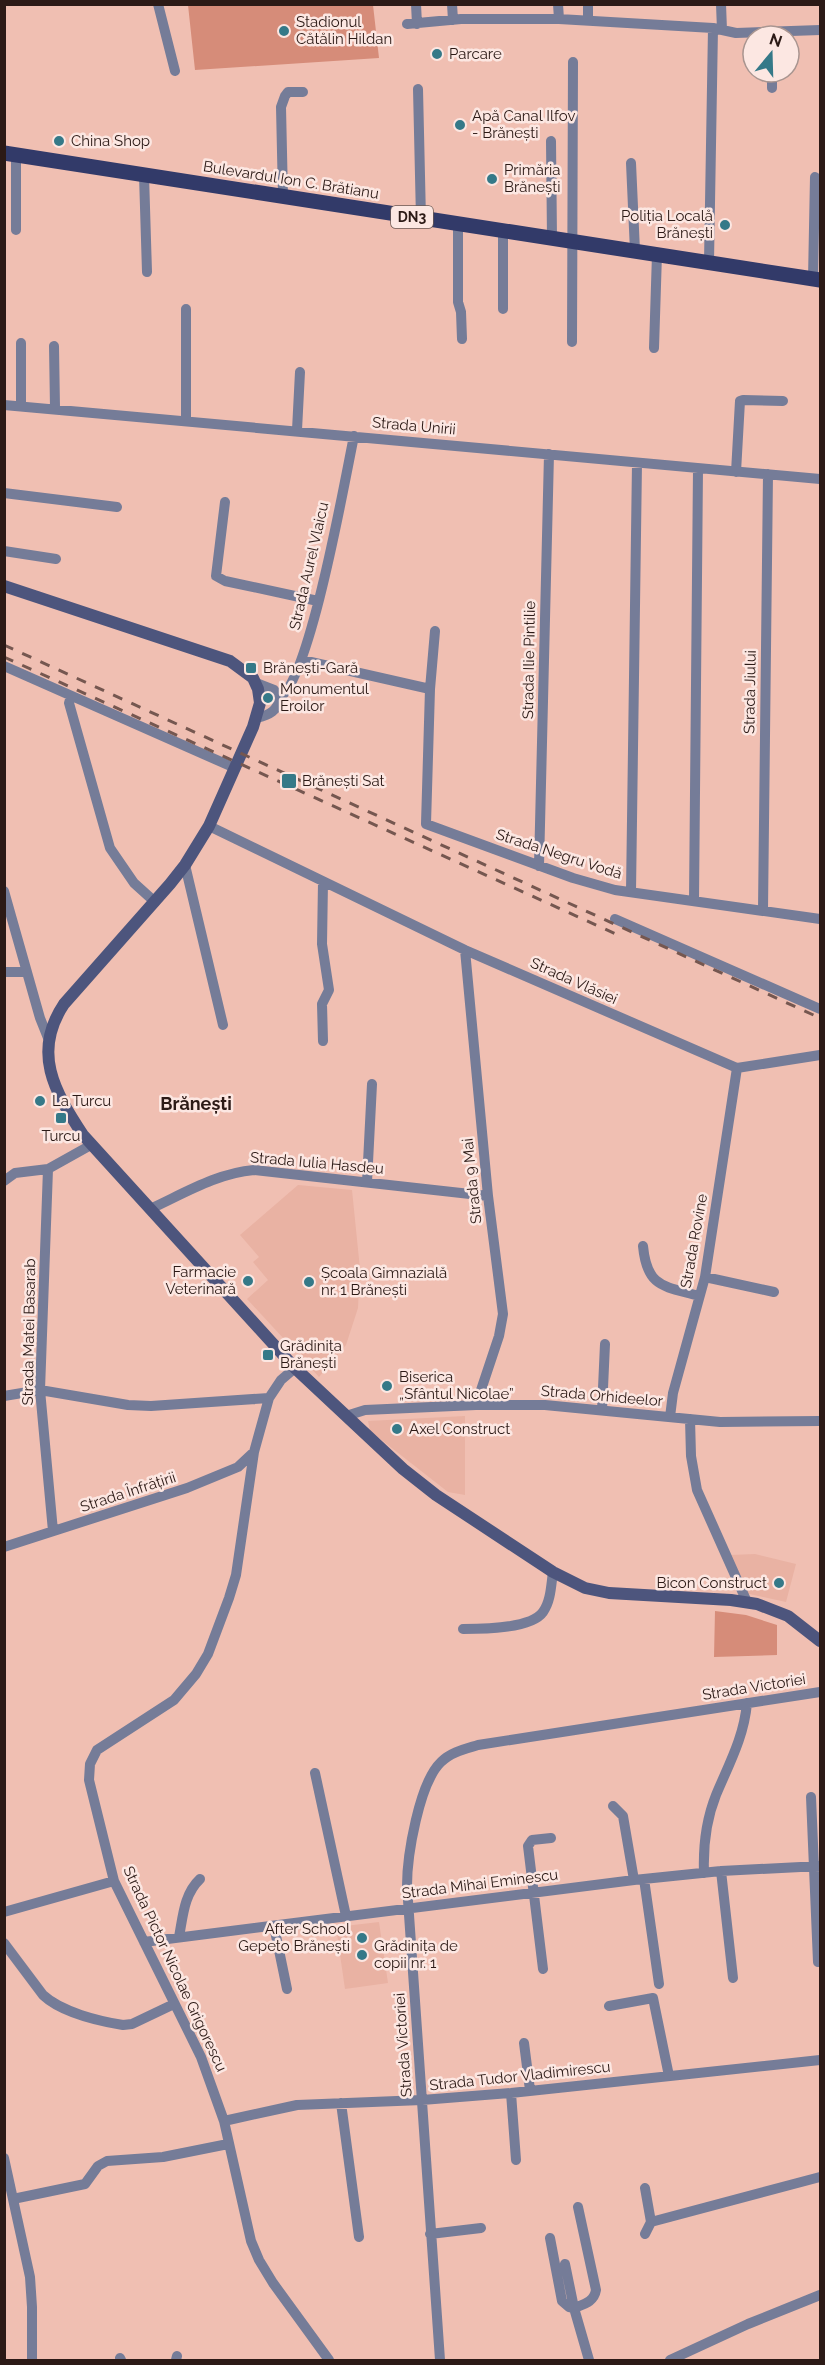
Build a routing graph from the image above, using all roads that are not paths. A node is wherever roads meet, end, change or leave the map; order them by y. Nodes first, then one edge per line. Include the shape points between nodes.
1 (158, 4) edge
2 (416, 4) edge
3 (452, 4) edge
4 (558, 4) edge
5 (588, 4) edge
6 (721, 4) edge
7 (559, 19) junction
8 (453, 20) junction
9 (588, 21) junction
10 (717, 29) junction
11 (820, 30) edge
12 (801, 32) edge
13 (741, 33) edge
14 (573, 62) dead end
15 (175, 71) dead end
16 (772, 84) edge
17 (418, 88) dead end
18 (772, 88) dead end
19 (303, 92) dead end
20 (550, 141) dead end
21 (10, 154) edge
22 (631, 163) dead end
23 (144, 175) junction
24 (815, 177) dead end
25 (283, 197) junction
26 (421, 219) junction
27 (458, 224) junction
28 (16, 230) dead end
29 (503, 231) junction
30 (552, 238) junction
31 (574, 242) junction
32 (634, 251) junction
33 (657, 254) junction
34 (709, 262) junction
35 (147, 272) dead end
36 (817, 280) edge
37 (186, 309) dead end
38 (503, 309) dead end
39 (462, 339) dead end
40 (572, 342) dead end
41 (21, 343) dead end
42 (54, 346) dead end
43 (654, 348) dead end
44 (300, 372) dead end
45 (783, 401) dead end
46 (4, 405) edge
47 (21, 406) junction
48 (55, 408) junction
49 (186, 420) junction
50 (297, 430) junction
51 (354, 436) junction
52 (549, 454) junction
53 (637, 463) junction
54 (698, 469) junction
55 (736, 472) junction
56 (768, 474) junction
57 (820, 479) edge
58 (4, 493) edge
59 (225, 502) dead end
60 (117, 507) dead end
61 (4, 551) edge
62 (56, 559) dead end
63 (4, 586) edge
64 (318, 601) junction
65 (435, 631) dead end
66 (302, 660) junction
67 (4, 666) edge
68 (256, 683) junction
69 (430, 689) junction
70 (71, 696) junction
71 (280, 697) junction
72 (257, 718) junction
73 (235, 768) junction
74 (208, 826) junction
75 (185, 865) junction
76 (539, 866) junction
77 (323, 882) junction
78 (4, 891) edge
79 (631, 892) junction
80 (694, 900) junction
81 (155, 902) junction
82 (763, 910) junction
83 (615, 919) dead end
84 (820, 919) edge
85 (465, 950) junction
86 (4, 972) edge
87 (27, 972) junction
88 (820, 1009) edge
89 (223, 1025) dead end
90 (48, 1038) junction
91 (323, 1041) dead end
92 (820, 1055) edge
93 (737, 1068) junction
94 (372, 1084) dead end
95 (91, 1145) junction
96 (48, 1169) junction
97 (10, 1172) edge
98 (4, 1181) edge
99 (367, 1182) junction
100 (488, 1196) junction
101 (150, 1209) junction
102 (643, 1246) dead end
103 (705, 1277) junction
104 (774, 1292) dead end
105 (699, 1296) junction
106 (605, 1344) dead end
107 (295, 1368) junction
108 (40, 1390) junction
109 (4, 1396) edge
110 (269, 1398) junction
111 (476, 1405) junction
112 (602, 1410) junction
113 (346, 1416) junction
114 (670, 1417) junction
115 (690, 1419) junction
116 (820, 1421) edge
117 (255, 1452) junction
118 (53, 1531) junction
119 (4, 1547) edge
120 (553, 1572) junction
121 (747, 1602) junction
122 (463, 1629) dead end
123 (820, 1641) edge
124 (820, 1692) edge
125 (747, 1703) junction
126 (315, 1773) dead end
127 (811, 1797) dead end
128 (613, 1806) dead end
129 (551, 1838) dead end
130 (818, 1866) edge
131 (721, 1871) junction
132 (704, 1873) junction
133 (200, 1879) dead end
134 (639, 1880) junction
135 (114, 1881) junction
136 (533, 1892) junction
137 (408, 1907) junction
138 (4, 1912) edge
139 (345, 1916) junction
140 (274, 1926) junction
141 (179, 1937) junction
142 (144, 1942) junction
143 (4, 1943) edge
144 (818, 1962) dead end
145 (543, 1969) dead end
146 (733, 1978) dead end
147 (659, 1984) dead end
148 (287, 1989) dead end
149 (174, 2004) junction
150 (609, 2006) dead end
151 (524, 2043) dead end
152 (820, 2060) edge
153 (669, 2076) junction
154 (530, 2090) junction
155 (511, 2093) junction
156 (422, 2100) junction
157 (341, 2103) junction
158 (224, 2121) junction
159 (228, 2144) junction
160 (4, 2158) edge
161 (516, 2160) dead end
162 (820, 2177) edge
163 (645, 2188) dead end
164 (13, 2199) junction
165 (578, 2207) dead end
166 (651, 2222) junction
167 (482, 2228) dead end
168 (430, 2234) junction
169 (645, 2234) dead end
170 (359, 2237) dead end
171 (550, 2238) dead end
172 (565, 2264) dead end
173 (820, 2295) edge
174 (574, 2308) junction
175 (32, 2361) edge
176 (329, 2361) edge
177 (440, 2361) edge
178 (589, 2361) edge
179 (670, 2361) edge

1 - 15 street
2 - 8 street via 412,24
3 - 8 street
4 - 7 street
5 - 9 street
6 - 10 street
7 - 8 street
7 - 9 street
9 - 10 street
10 - 13 street
10 - 34 street
11 - 12 street
14 - 31 street
16 - 18 street
17 - 26 street
19 - 25 street via 288,92 281,107
20 - 30 street
21 - 23 main road, Bulevardul Ion C. Brătianu / DN3
21 - 28 street
22 - 32 street
23 - 25 main road, Bulevardul Ion C. Brătianu / DN3
23 - 35 street
24 - 36 street
25 - 26 main road, Bulevardul Ion C. Brătianu / DN3
26 - 27 main road, Bulevardul Ion C. Brătianu / DN3
27 - 29 main road, Bulevardul Ion C. Brătianu / DN3
27 - 39 street
29 - 30 main road, Bulevardul Ion C. Brătianu / DN3
29 - 38 street
30 - 31 main road, Bulevardul Ion C. Brătianu / DN3
31 - 32 main road, Bulevardul Ion C. Brătianu / DN3
31 - 40 street
32 - 33 main road, Bulevardul Ion C. Brătianu / DN3
33 - 34 main road, Bulevardul Ion C. Brătianu / DN3
33 - 43 street
34 - 36 main road, Bulevardul Ion C. Brătianu / DN3
37 - 49 street
41 - 47 street
42 - 48 street
44 - 50 street
45 - 55 street via 741,401
46 - 47 street, Strada Unirii
47 - 48 street, Strada Unirii
48 - 49 street, Strada Unirii
49 - 50 street, Strada Unirii
50 - 51 street, Strada Unirii
51 - 52 street, Strada Unirii
51 - 64 street, Strada Aurel Vlaicu
52 - 53 street, Strada Unirii
52 - 76 street, Strada Ilie Pintilie
53 - 54 street, Strada Unirii
53 - 79 street
54 - 55 street, Strada Unirii
54 - 80 street
55 - 56 street, Strada Unirii
56 - 57 street, Strada Unirii
56 - 82 street, Strada Jiului
58 - 60 street
59 - 64 street via 216,576
61 - 62 street
63 - 68 main road via 224,658
64 - 66 street, Strada Aurel Vlaicu
65 - 69 street, Strada Negru Vodă
66 - 69 street
66 - 71 street, Strada Aurel Vlaicu via 288,690
67 - 70 street
68 - 71 street via 274,690
68 - 72 main road via 261,699
69 - 76 street, Strada Negru Vodă via 426,824
70 - 73 street
70 - 81 street via 69,703 110,848 134,883
71 - 72 street, Strada Aurel Vlaicu via 272,713
72 - 73 main road
73 - 74 main road
74 - 75 main road
74 - 77 street, Strada Vlăsiei
75 - 81 main road
75 - 89 street
76 - 79 street, Strada Negru Vodă
77 - 85 street, Strada Vlăsiei
77 - 91 street via 322,944 329,994 322,999
78 - 87 street
79 - 80 street, Strada Negru Vodă
80 - 82 street, Strada Negru Vodă
81 - 90 main road via 64,1004
82 - 84 street, Strada Negru Vodă
83 - 88 street
85 - 93 street, Strada Vlăsiei
85 - 100 street, Strada 9 Mai
86 - 87 street
87 - 90 street
90 - 95 main road via 53,1079
92 - 93 street
93 - 103 street, Strada Rovine
94 - 99 street
95 - 96 street
95 - 101 main road
96 - 97 street
96 - 108 street, Strada Matei Basarab
97 - 98 street
99 - 100 street, Strada Iulia Hasdeu
99 - 101 street, Strada Iulia Hasdeu via 240,1171 218,1177
100 - 111 street, Strada 9 Mai via 502,1324
101 - 107 main road
102 - 105 street via 645,1268 654,1279
103 - 104 street
103 - 105 street, Strada Rovine
105 - 114 street, Strada Rovine
106 - 112 street
107 - 110 street
107 - 113 main road
108 - 109 street
108 - 110 street via 151,1406
108 - 118 street, Strada Matei Basarab
110 - 117 street
111 - 112 street, Strada Orhideelor
111 - 113 street, Strada Orhideelor via 365,1410
112 - 114 street, Strada Orhideelor
113 - 120 main road via 436,1495
114 - 115 street, Strada Orhideelor
115 - 116 street, Strada Orhideelor via 738,1423
115 - 121 street via 697,1490
117 - 118 street, Strada Înfrățirii via 238,1467 187,1488
117 - 135 street, Strada Pictor Nicolae Grigorescu via 241,1550 229,1598 208,1654 174,1700 97,1750 90,1764 89,1780
118 - 119 street, Strada Înfrățirii
120 - 121 main road via 598,1591
120 - 122 street via 545,1610 533,1621
121 - 123 main road via 777,1610
124 - 125 street, Strada Victoriei
125 - 132 street via 739,1744 708,1819
125 - 137 street, Strada Victoriei via 478,1745 442,1761 435,1769 419,1811 408,1865
126 - 139 street
127 - 130 street
128 - 134 street via 623,1816
129 - 136 street via 532,1840 528,1846
130 - 131 street, Strada Mihai Eminescu
130 - 144 street
131 - 132 street, Strada Mihai Eminescu
131 - 146 street
132 - 134 street, Strada Mihai Eminescu
133 - 141 street via 187,1896
134 - 136 street, Strada Mihai Eminescu
134 - 147 street
135 - 138 street
135 - 142 street, Strada Pictor Nicolae Grigorescu
136 - 137 street, Strada Mihai Eminescu
136 - 145 street
137 - 139 street, Strada Mihai Eminescu
137 - 156 street, Strada Victoriei
139 - 140 street, Strada Mihai Eminescu
140 - 141 street, Strada Mihai Eminescu
140 - 148 street
141 - 142 street, Strada Mihai Eminescu
142 - 149 street, Strada Pictor Nicolae Grigorescu
143 - 149 street via 43,1995 64,2009 123,2025
149 - 158 street, Strada Pictor Nicolae Grigorescu via 201,2057
150 - 153 street via 653,1998
151 - 154 street
152 - 153 street, Strada Tudor Vladimirescu
153 - 154 street, Strada Tudor Vladimirescu
154 - 155 street, Strada Tudor Vladimirescu
155 - 156 street, Strada Tudor Vladimirescu
155 - 161 street
156 - 157 street, Strada Tudor Vladimirescu
156 - 168 street, Strada Victoriei
157 - 158 street, Strada Tudor Vladimirescu via 297,2105
157 - 170 street
158 - 159 street, Strada Pictor Nicolae Grigorescu
159 - 164 street via 163,2157 107,2161 98,2166 86,2184
159 - 176 street, Strada Pictor Nicolae Grigorescu via 259,2260
160 - 164 street
162 - 166 street
163 - 166 street
164 - 175 street via 30,2277
165 - 174 street via 596,2290 590,2302
166 - 169 street
167 - 168 street
168 - 177 street, Strada Victoriei
171 - 174 street via 562,2301
172 - 174 street
173 - 179 street
174 - 178 street

